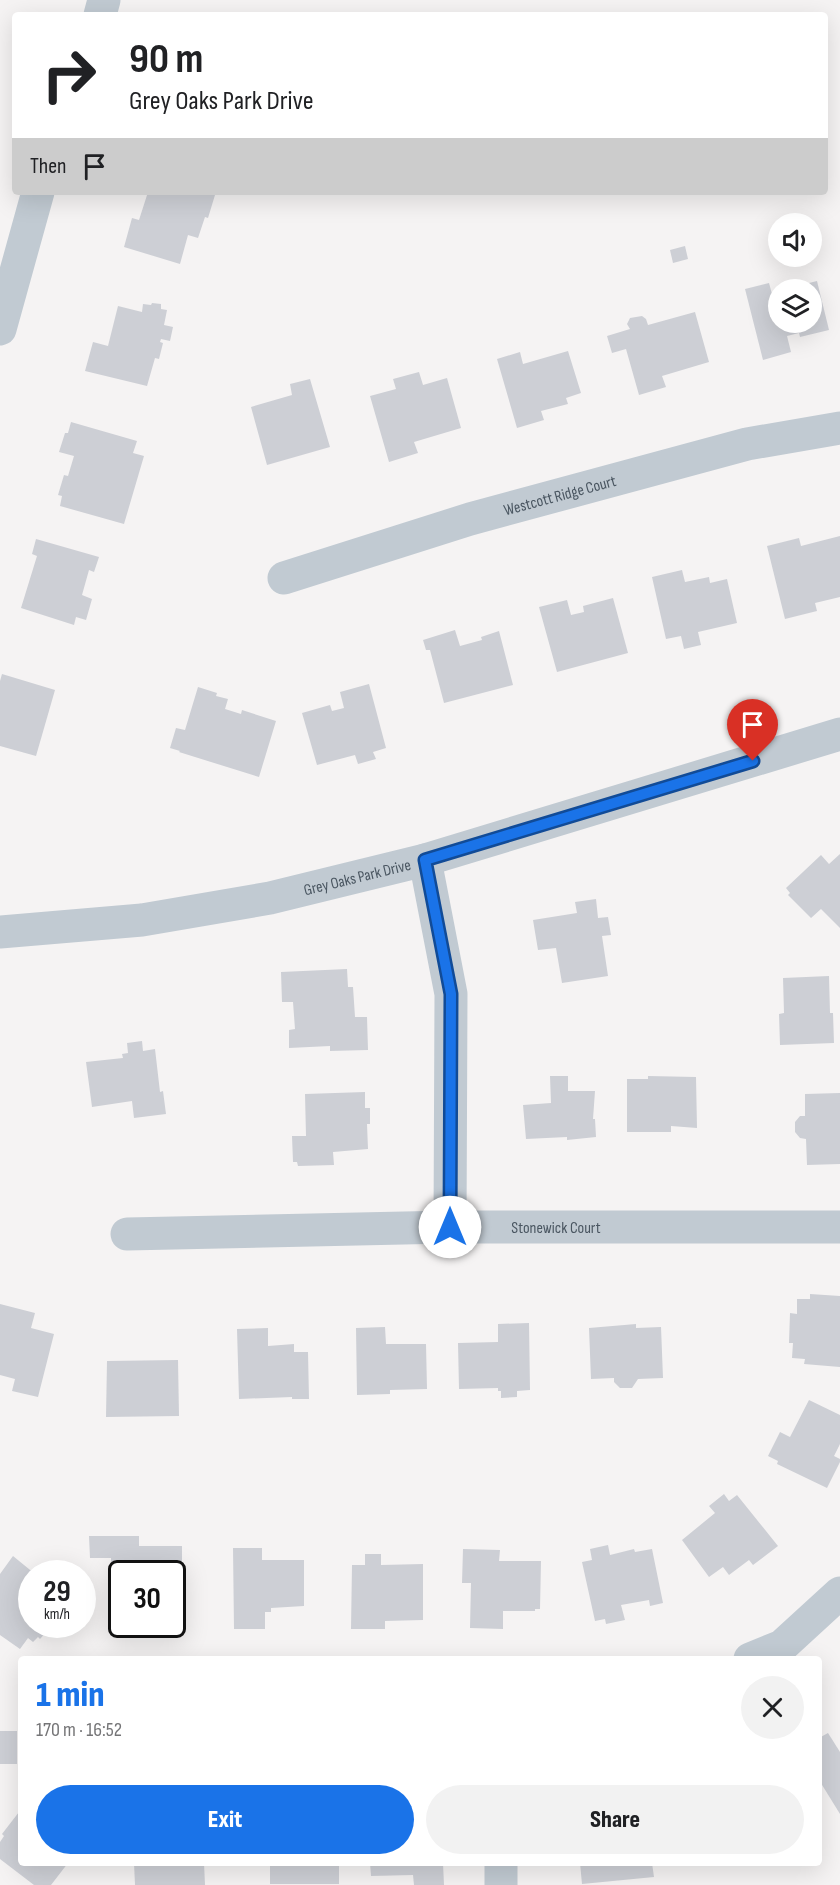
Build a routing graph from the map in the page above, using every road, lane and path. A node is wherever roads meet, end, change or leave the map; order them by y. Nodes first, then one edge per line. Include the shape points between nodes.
1 (37, 195) edge
2 (0, 329) edge
3 (840, 428) edge
4 (284, 578) dead end
5 (840, 735) edge
6 (425, 860) junction
7 (0, 932) edge
8 (450, 1227) junction
9 (840, 1227) edge
10 (127, 1234) dead end
11 (840, 1593) edge
12 (757, 1656) edge
13 (501, 1866) edge
14 (501, 1885) edge

1 - 2 street
3 - 4 street, Westcott Ridge Court via 747,444 471,519
5 - 6 street, Grey Oaks Park Drive
6 - 7 street, Grey Oaks Park Drive via 270,898 142,920
6 - 8 street via 451,994
8 - 9 street, Stonewick Court
8 - 10 street, Stonewick Court
11 - 12 street via 782,1646
13 - 14 street

